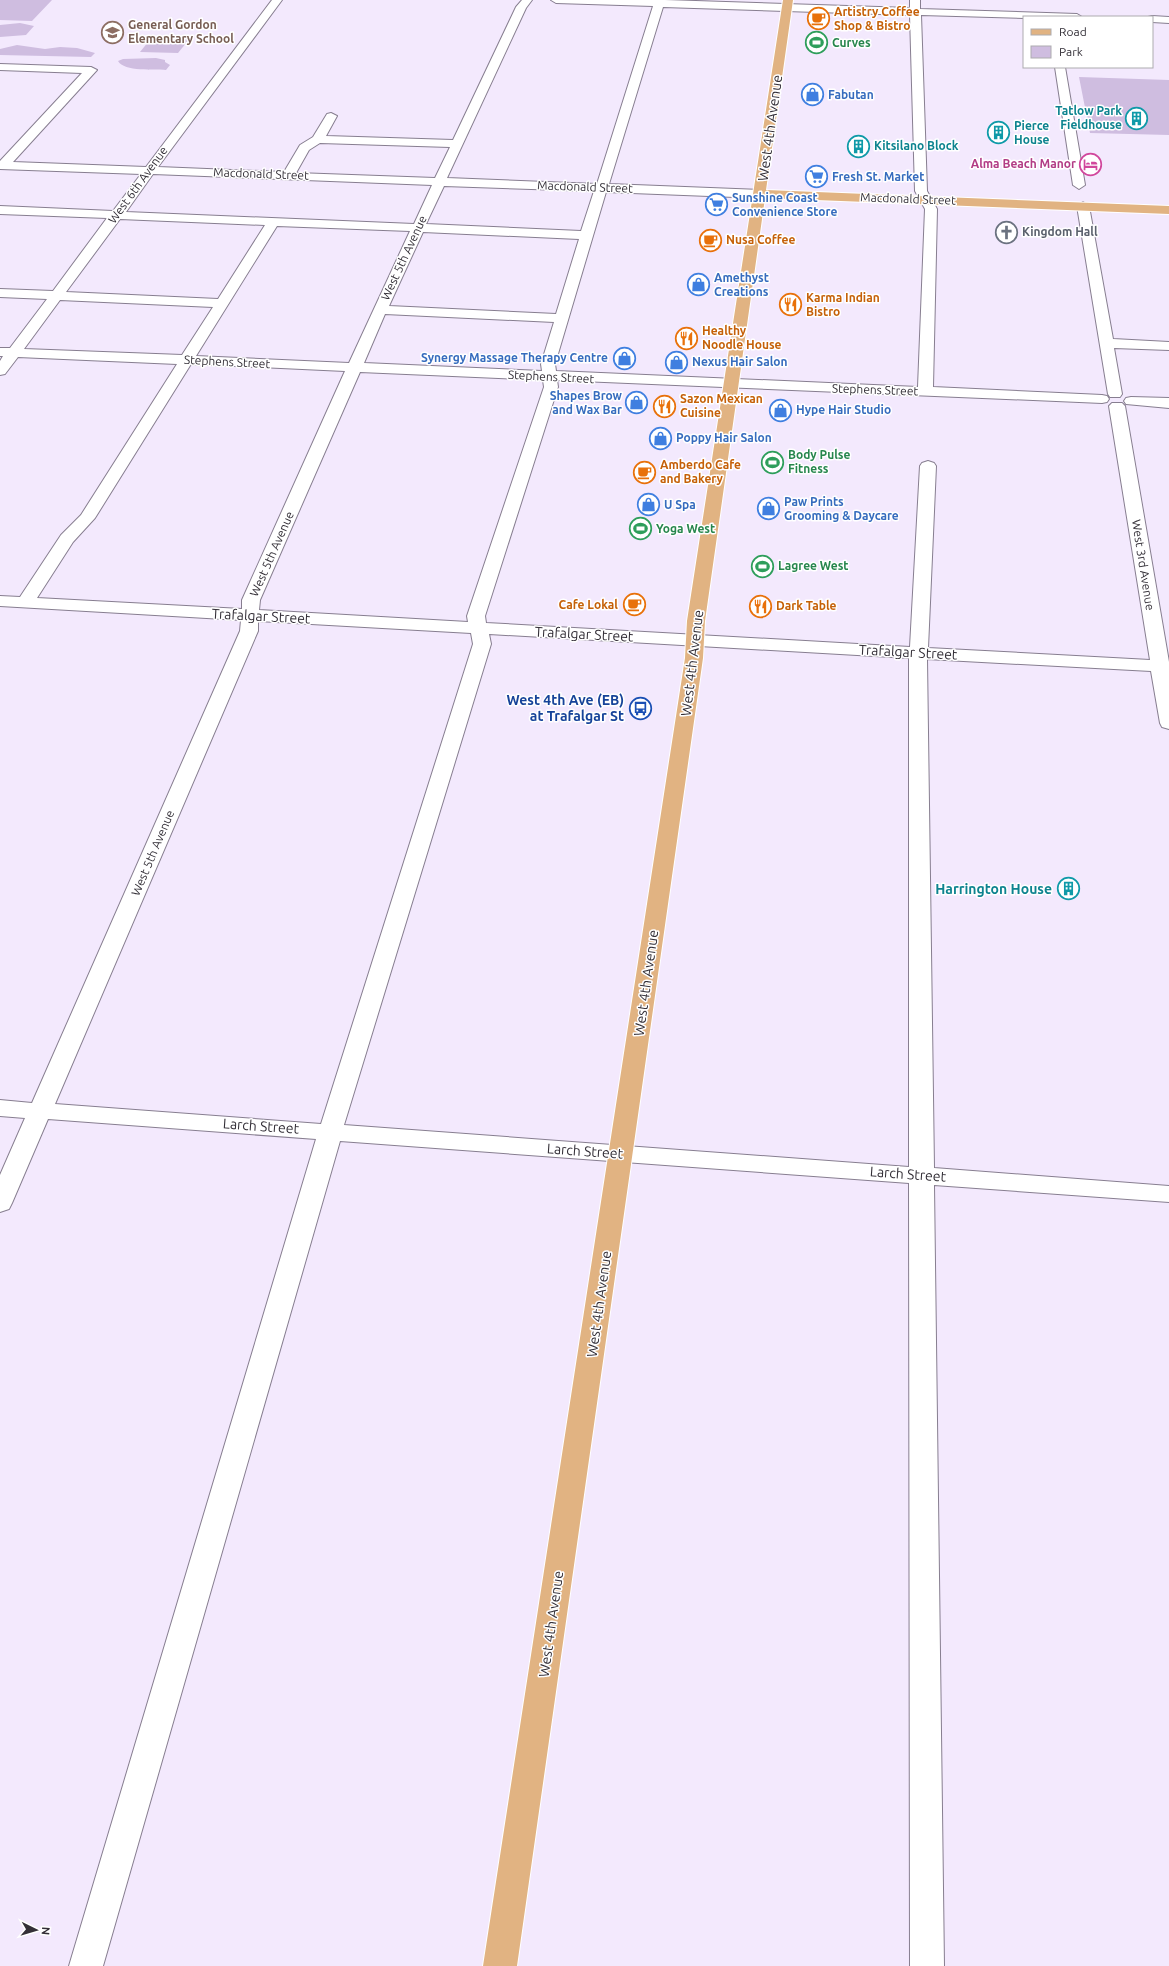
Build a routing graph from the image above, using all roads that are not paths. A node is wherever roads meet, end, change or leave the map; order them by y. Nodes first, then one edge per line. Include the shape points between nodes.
1 (277, 0) edge
2 (527, 0) edge
3 (556, 0) edge
4 (659, 2) edge
5 (788, 4) edge
6 (1050, 5) dead end
7 (915, 6) edge
8 (1052, 16) edge
9 (1153, 19) edge
10 (1169, 20) edge
11 (0, 67) edge
12 (1060, 68) edge
13 (331, 116) dead end
14 (318, 139) junction
15 (456, 144) junction
16 (2, 165) edge
17 (149, 170) junction
18 (288, 175) junction
19 (440, 182) junction
20 (1079, 185) dead end
21 (602, 188) junction
22 (760, 194) junction
23 (928, 200) junction
24 (1083, 206) junction
25 (0, 210) edge
26 (1169, 210) edge
27 (116, 215) junction
28 (272, 222) junction
29 (419, 228) junction
30 (588, 235) junction
31 (0, 293) edge
32 (57, 295) junction
33 (221, 302) junction
34 (380, 310) junction
35 (562, 318) junction
36 (1106, 342) junction
37 (1169, 346) edge
38 (7, 352) edge
39 (185, 360) junction
40 (354, 368) junction
41 (0, 371) edge
42 (549, 376) junction
43 (732, 384) junction
44 (925, 392) junction
45 (1116, 400) junction
46 (1169, 403) edge
47 (928, 466) dead end
48 (0, 601) edge
49 (25, 602) junction
50 (251, 615) junction
51 (480, 628) junction
52 (695, 640) junction
53 (918, 653) junction
54 (1164, 666) edge
55 (1169, 723) edge
56 (0, 1108) edge
57 (41, 1111) junction
58 (331, 1131) junction
59 (621, 1153) junction
60 (922, 1175) junction
61 (1169, 1194) edge
62 (0, 1203) edge
63 (86, 1966) edge
64 (500, 1966) edge
65 (927, 1966) edge

1 - 17 street, West 6th Avenue
2 - 15 street, West 5th Avenue via 521,6
3 - 4 street
4 - 5 street
4 - 21 street
5 - 7 street
5 - 22 main road, West 4th Avenue
6 - 8 street
7 - 8 street
7 - 23 street via 921,191
9 - 10 street
11 - 16 street via 91,70
12 - 20 street
13 - 14 street
14 - 15 street
14 - 18 street via 304,148
15 - 19 street, West 5th Avenue
16 - 17 street, Macdonald Street
17 - 18 street, Macdonald Street
17 - 27 street, West 6th Avenue
18 - 19 street, Macdonald Street
19 - 21 street, Macdonald Street
19 - 29 street, West 5th Avenue
21 - 22 street, Macdonald Street
21 - 30 street
22 - 23 main road, Macdonald Street
22 - 43 main road, West 4th Avenue
23 - 24 main road, Macdonald Street
23 - 44 street via 931,209
24 - 26 main road, Macdonald Street
24 - 36 street, West 3rd Avenue
25 - 27 street
27 - 28 street
27 - 32 street, West 6th Avenue
28 - 29 street
28 - 33 street
29 - 30 street
29 - 34 street, West 5th Avenue
30 - 35 street
31 - 32 street
32 - 33 street
32 - 38 street, West 6th Avenue
33 - 39 street
34 - 35 street
34 - 40 street, West 5th Avenue
35 - 42 street via 548,364
36 - 37 street
36 - 45 street, West 3rd Avenue
38 - 39 street, Stephens Street
38 - 41 street, West 6th Avenue
39 - 40 street, Stephens Street
39 - 49 street via 87,518 67,539
40 - 42 street, Stephens Street
40 - 50 street, West 5th Avenue via 251,600
42 - 43 street, Stephens Street
42 - 51 street via 551,387 476,616
43 - 44 street, Stephens Street
43 - 52 main road, West 4th Avenue
44 - 45 street, Stephens Street
45 - 46 street, Stephens Street
45 - 54 street, West 3rd Avenue
47 - 53 street
48 - 49 street, Trafalgar Street
49 - 50 street, Trafalgar Street
50 - 51 street, Trafalgar Street
50 - 57 street, West 5th Avenue via 250,632
51 - 52 street, Trafalgar Street
51 - 58 street via 482,644
52 - 53 street, Trafalgar Street
52 - 59 main road, West 4th Avenue
53 - 54 street, Trafalgar Street
53 - 60 street
54 - 55 street, West 3rd Avenue
56 - 57 street, Larch Street
57 - 58 street, Larch Street
57 - 62 street, West 5th Avenue
58 - 59 street, Larch Street
58 - 63 street
59 - 60 street, Larch Street
59 - 64 main road, West 4th Avenue
60 - 61 street, Larch Street
60 - 65 street

